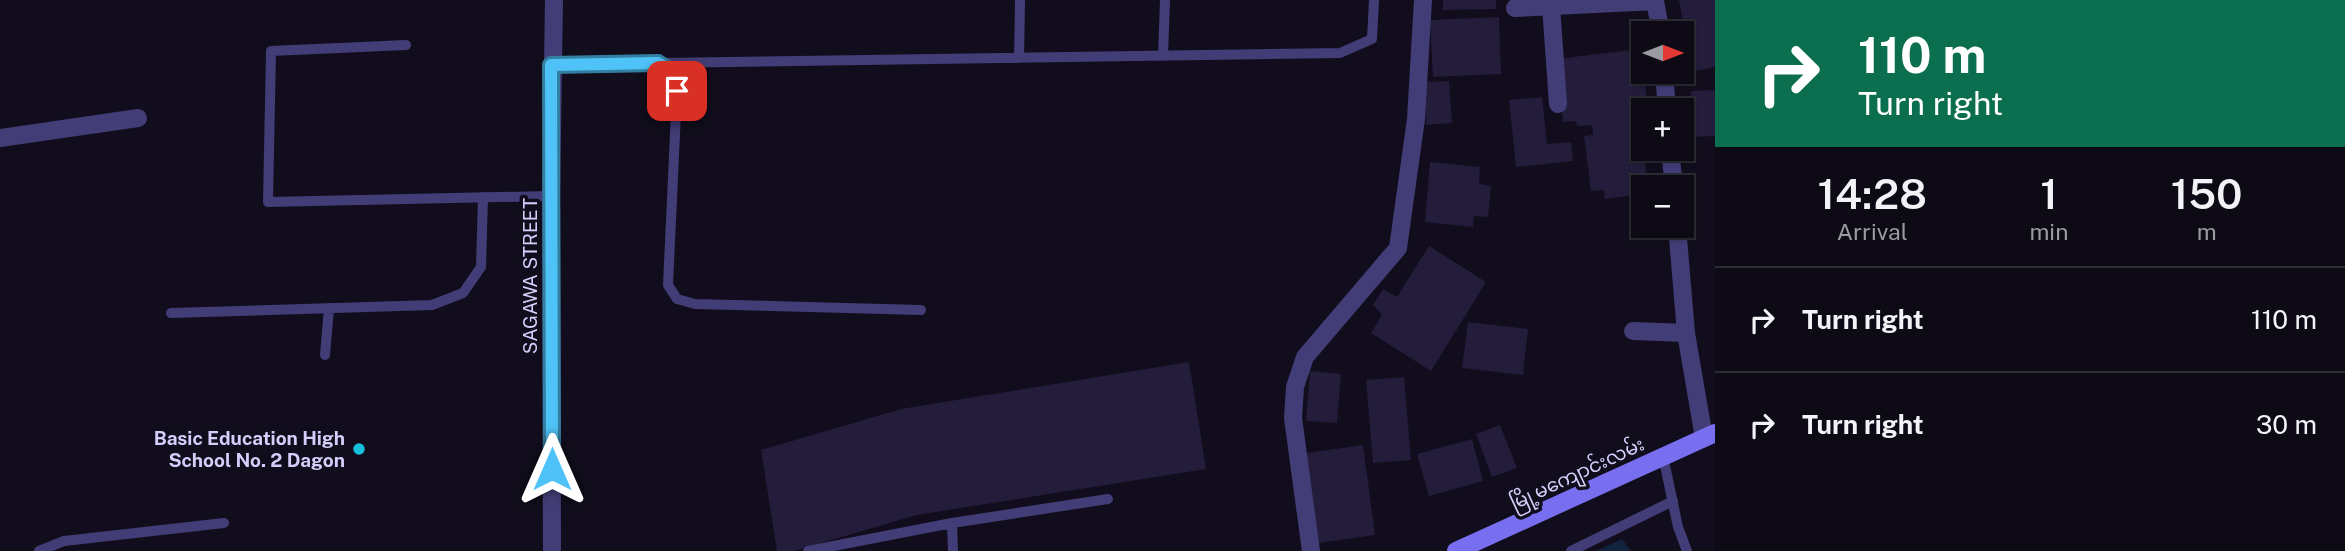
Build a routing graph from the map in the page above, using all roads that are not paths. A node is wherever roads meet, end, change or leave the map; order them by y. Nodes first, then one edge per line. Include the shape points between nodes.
1 (554, 0) edge
2 (1020, 0) edge
3 (1164, 0) edge
4 (1374, 0) edge
5 (1423, 0) edge
6 (1551, 6) junction
7 (1515, 8) dead end
8 (1659, 21) edge
9 (406, 45) dead end
10 (1163, 56) junction
11 (1018, 58) junction
12 (658, 63) junction
13 (551, 65) junction
14 (1558, 104) dead end
15 (138, 118) dead end
16 (0, 138) edge
17 (551, 196) junction
18 (483, 197) junction
19 (1678, 238) edge
20 (329, 308) junction
21 (921, 310) dead end
22 (171, 313) dead end
23 (1633, 331) dead end
24 (1686, 333) junction
25 (325, 355) dead end
26 (1710, 436) edge
27 (1663, 456) junction
28 (1108, 499) dead end
29 (1673, 501) junction
30 (224, 523) dead end
31 (952, 523) junction
32 (52, 548) edge
33 (39, 551) edge
34 (552, 551) edge
35 (807, 551) edge
36 (953, 551) edge
37 (1311, 551) edge
38 (1456, 551) edge
39 (1571, 551) edge
40 (1687, 551) edge

1 - 13 street, SAGAWA STREET
2 - 11 lane
3 - 10 lane
4 - 10 lane via 1372,39 1340,53
5 - 37 street via 1416,119 1398,248 1305,357 1295,387 1293,418
6 - 7 street
6 - 8 street via 1655,1
6 - 14 street
9 - 18 lane via 271,51 268,202
10 - 11 lane
11 - 12 lane
12 - 13 lane
12 - 21 lane via 675,74 677,91 668,285 677,299 695,304
13 - 17 street, SAGAWA STREET
15 - 16 street
17 - 18 lane
17 - 34 street, SAGAWA STREET
18 - 20 lane via 481,267 463,293 432,305
19 - 24 street
20 - 22 lane
20 - 25 lane
23 - 24 street
24 - 26 street
26 - 27 main road, မြို့မကျောင်းလမ်း
27 - 29 lane
27 - 38 main road, မြို့မကျောင်းလမ်း
28 - 31 lane
29 - 39 lane
29 - 40 lane
30 - 32 lane
31 - 35 lane
31 - 36 lane
32 - 33 lane

